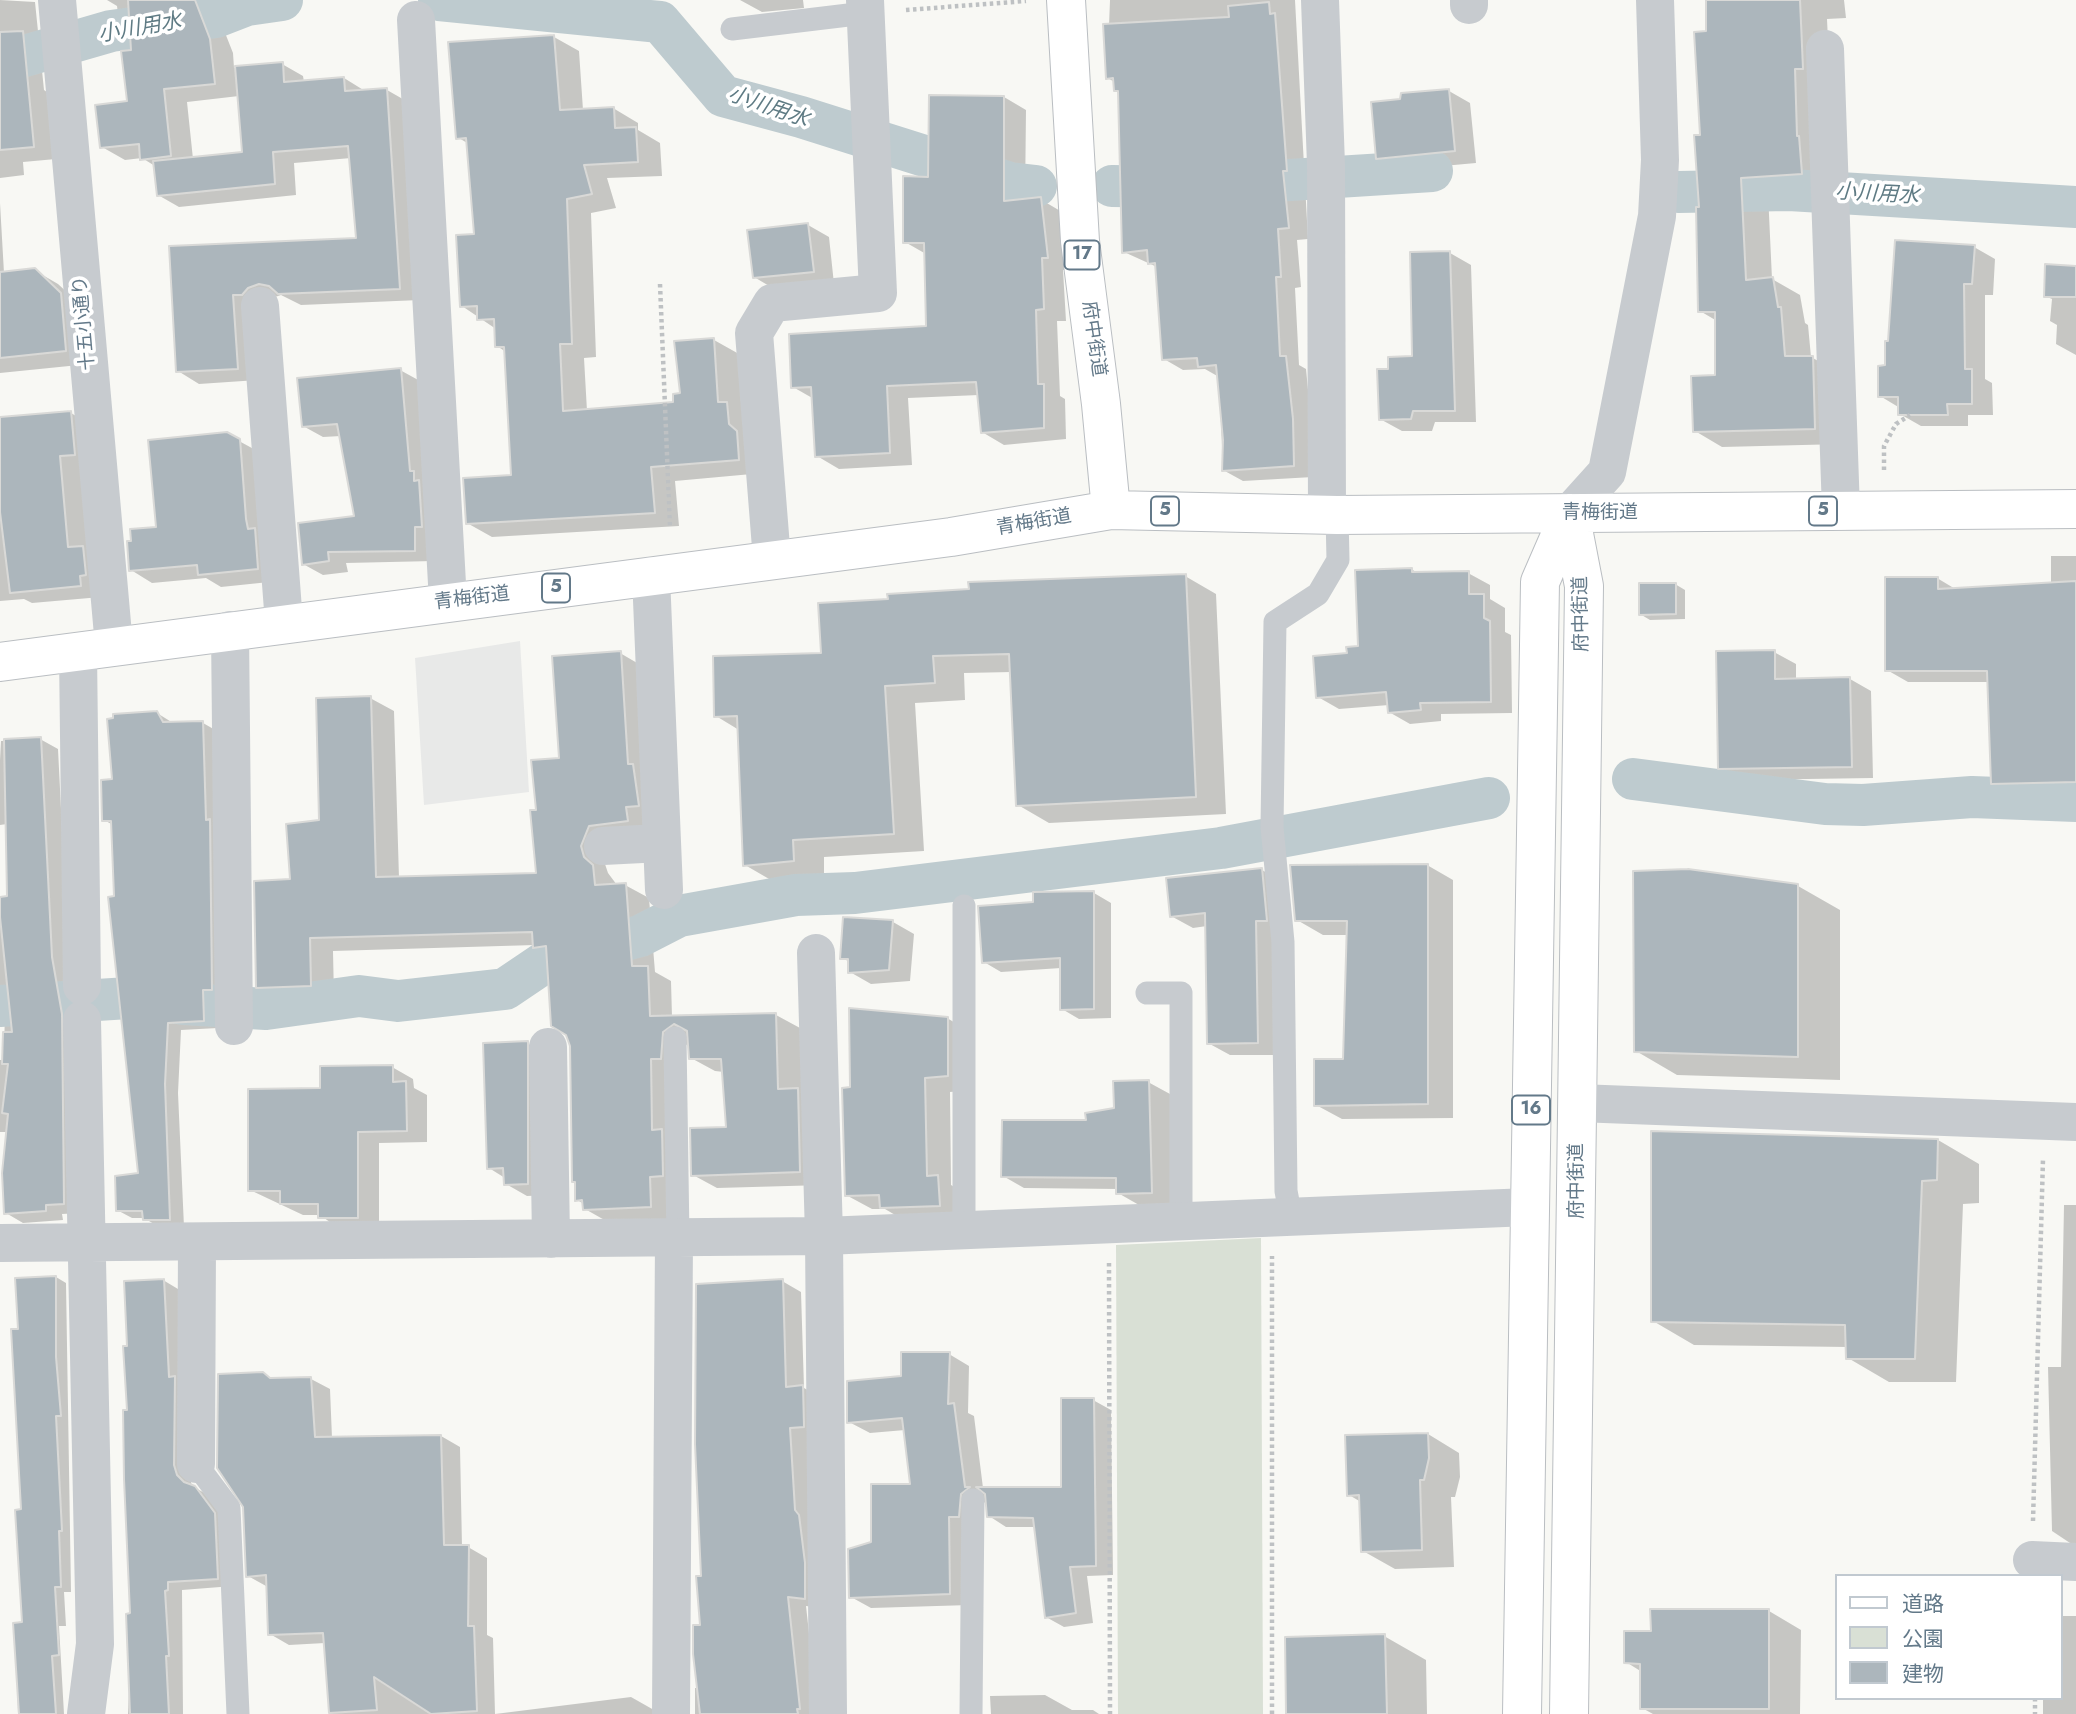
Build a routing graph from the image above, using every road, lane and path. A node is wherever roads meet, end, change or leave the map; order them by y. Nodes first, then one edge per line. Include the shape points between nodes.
1 (1066, 0) edge
2 (1320, 0) edge
3 (1655, 0) edge
4 (1027, 1) edge
5 (865, 7) edge
6 (416, 20) dead end
7 (732, 29) dead end
8 (59, 33) edge
9 (1825, 49) dead end
10 (660, 284) dead end
11 (260, 306) dead end
12 (1910, 415) dead end
13 (1884, 471) dead end
14 (2076, 509) edge
15 (1111, 510) junction
16 (1842, 511) junction
17 (1570, 513) junction
18 (1332, 514) junction
19 (670, 528) dead end
20 (772, 560) junction
21 (651, 576) junction
22 (448, 602) junction
23 (284, 623) junction
24 (230, 630) junction
25 (96, 649) junction
26 (0, 662) edge
27 (662, 843) junction
28 (603, 846) dead end
29 (664, 890) dead end
30 (964, 906) dead end
31 (816, 953) dead end
32 (1147, 993) dead end
33 (234, 1009) dead end
34 (675, 1038) dead end
35 (548, 1047) dead end
36 (1578, 1102) junction
37 (2060, 1121) edge
38 (1529, 1207) junction
39 (1282, 1217) junction
40 (1181, 1221) junction
41 (1109, 1224) junction
42 (964, 1230) junction
43 (824, 1236) junction
44 (676, 1238) junction
45 (551, 1239) junction
46 (197, 1243) junction
47 (0, 1244) edge
48 (86, 1244) junction
49 (196, 1464) joint
50 (973, 1500) dead end
51 (2032, 1560) joint
52 (2076, 1562) edge
53 (86, 1714) edge
54 (238, 1714) edge
55 (671, 1714) edge
56 (828, 1714) edge
57 (971, 1714) edge
58 (1110, 1714) edge
59 (1272, 1714) edge
60 (1522, 1714) edge
61 (1569, 1714) edge

1 - 15 main road, 府中街道 / 17 via 1080,242
2 - 18 street
3 - 17 street via 1660,160 1657,216 1607,472
4 - 5 path
5 - 7 lane
5 - 20 street via 878,293 772,303 754,333
6 - 22 street
8 - 25 street, 十五小通り
9 - 16 street
10 - 19 path
11 - 23 street
12 - 13 path via 1896,424 1884,446
14 - 16 main road, 青梅街道 / 5
15 - 18 main road, 青梅街道 / 5
15 - 20 main road, 青梅街道 / 5
16 - 17 main road, 青梅街道 / 5
17 - 18 main road, 青梅街道 / 5
17 - 36 main road, 府中街道 / 16 via 1584,586
17 - 38 main road, 府中街道 / 16 via 1540,582
18 - 39 lane via 1338,560 1318,594 1275,622 1272,827 1283,942 1286,1191
20 - 21 main road, 青梅街道 / 5
21 - 22 main road, 青梅街道 / 5
21 - 27 street
22 - 23 main road, 青梅街道 / 5
23 - 24 main road, 青梅街道 / 5
24 - 25 main road, 青梅街道 / 5
24 - 33 street
25 - 26 main road, 青梅街道 / 5
25 - 48 street, 十五小通り via 82,1003
27 - 28 street
27 - 29 street
30 - 42 lane
31 - 43 street
32 - 40 lane via 1181,993
34 - 44 lane
35 - 45 street
36 - 37 street
36 - 61 main road, 府中街道 / 16
37 - 51 path
38 - 39 street
38 - 60 main road, 府中街道 / 16
39 - 40 street
39 - 59 path
40 - 41 street
41 - 42 street
41 - 58 path
42 - 43 street
43 - 44 street
43 - 56 street
44 - 45 street
44 - 55 street
45 - 46 street
46 - 48 street
46 - 49 street
47 - 48 street
48 - 53 street, 十五小通り via 95,1644
49 - 54 lane via 229,1508
50 - 57 lane
51 - 52 street

